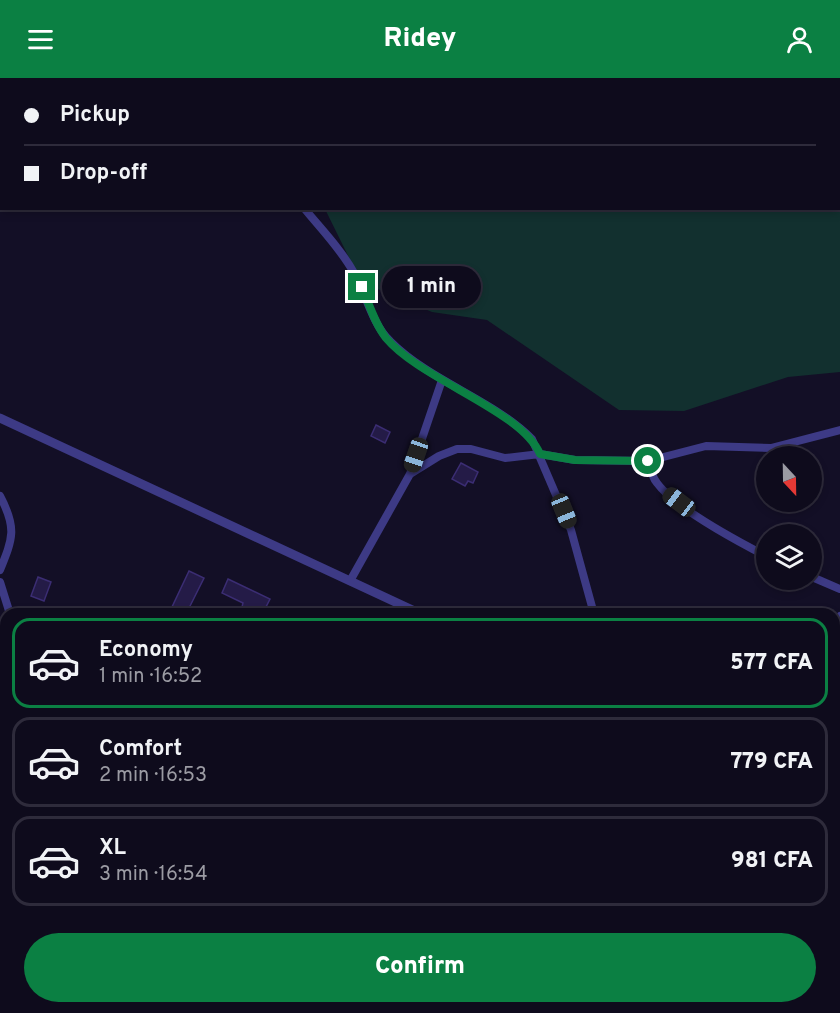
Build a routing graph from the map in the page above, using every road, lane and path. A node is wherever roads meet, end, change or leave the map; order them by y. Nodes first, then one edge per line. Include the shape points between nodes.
1 (305, 210) edge
2 (442, 380) junction
3 (0, 418) edge
4 (840, 430) edge
5 (540, 454) junction
6 (648, 461) junction
7 (410, 474) junction
8 (0, 496) edge
9 (756, 551) edge
10 (0, 570) edge
11 (350, 581) junction
12 (822, 581) edge
13 (0, 582) edge
14 (840, 589) edge
15 (8, 608) edge
16 (408, 608) edge
17 (592, 608) edge

1 - 2 street via 353,271 384,336
2 - 5 street via 521,428
2 - 7 street
3 - 11 street
4 - 6 street via 771,448 706,446
5 - 6 street via 575,460
5 - 7 street via 505,458 457,449
5 - 17 street via 571,530
6 - 9 street via 653,478 665,492 724,534
7 - 11 street
8 - 10 street via 11,516 13,535
11 - 16 street
12 - 14 street
13 - 15 street

